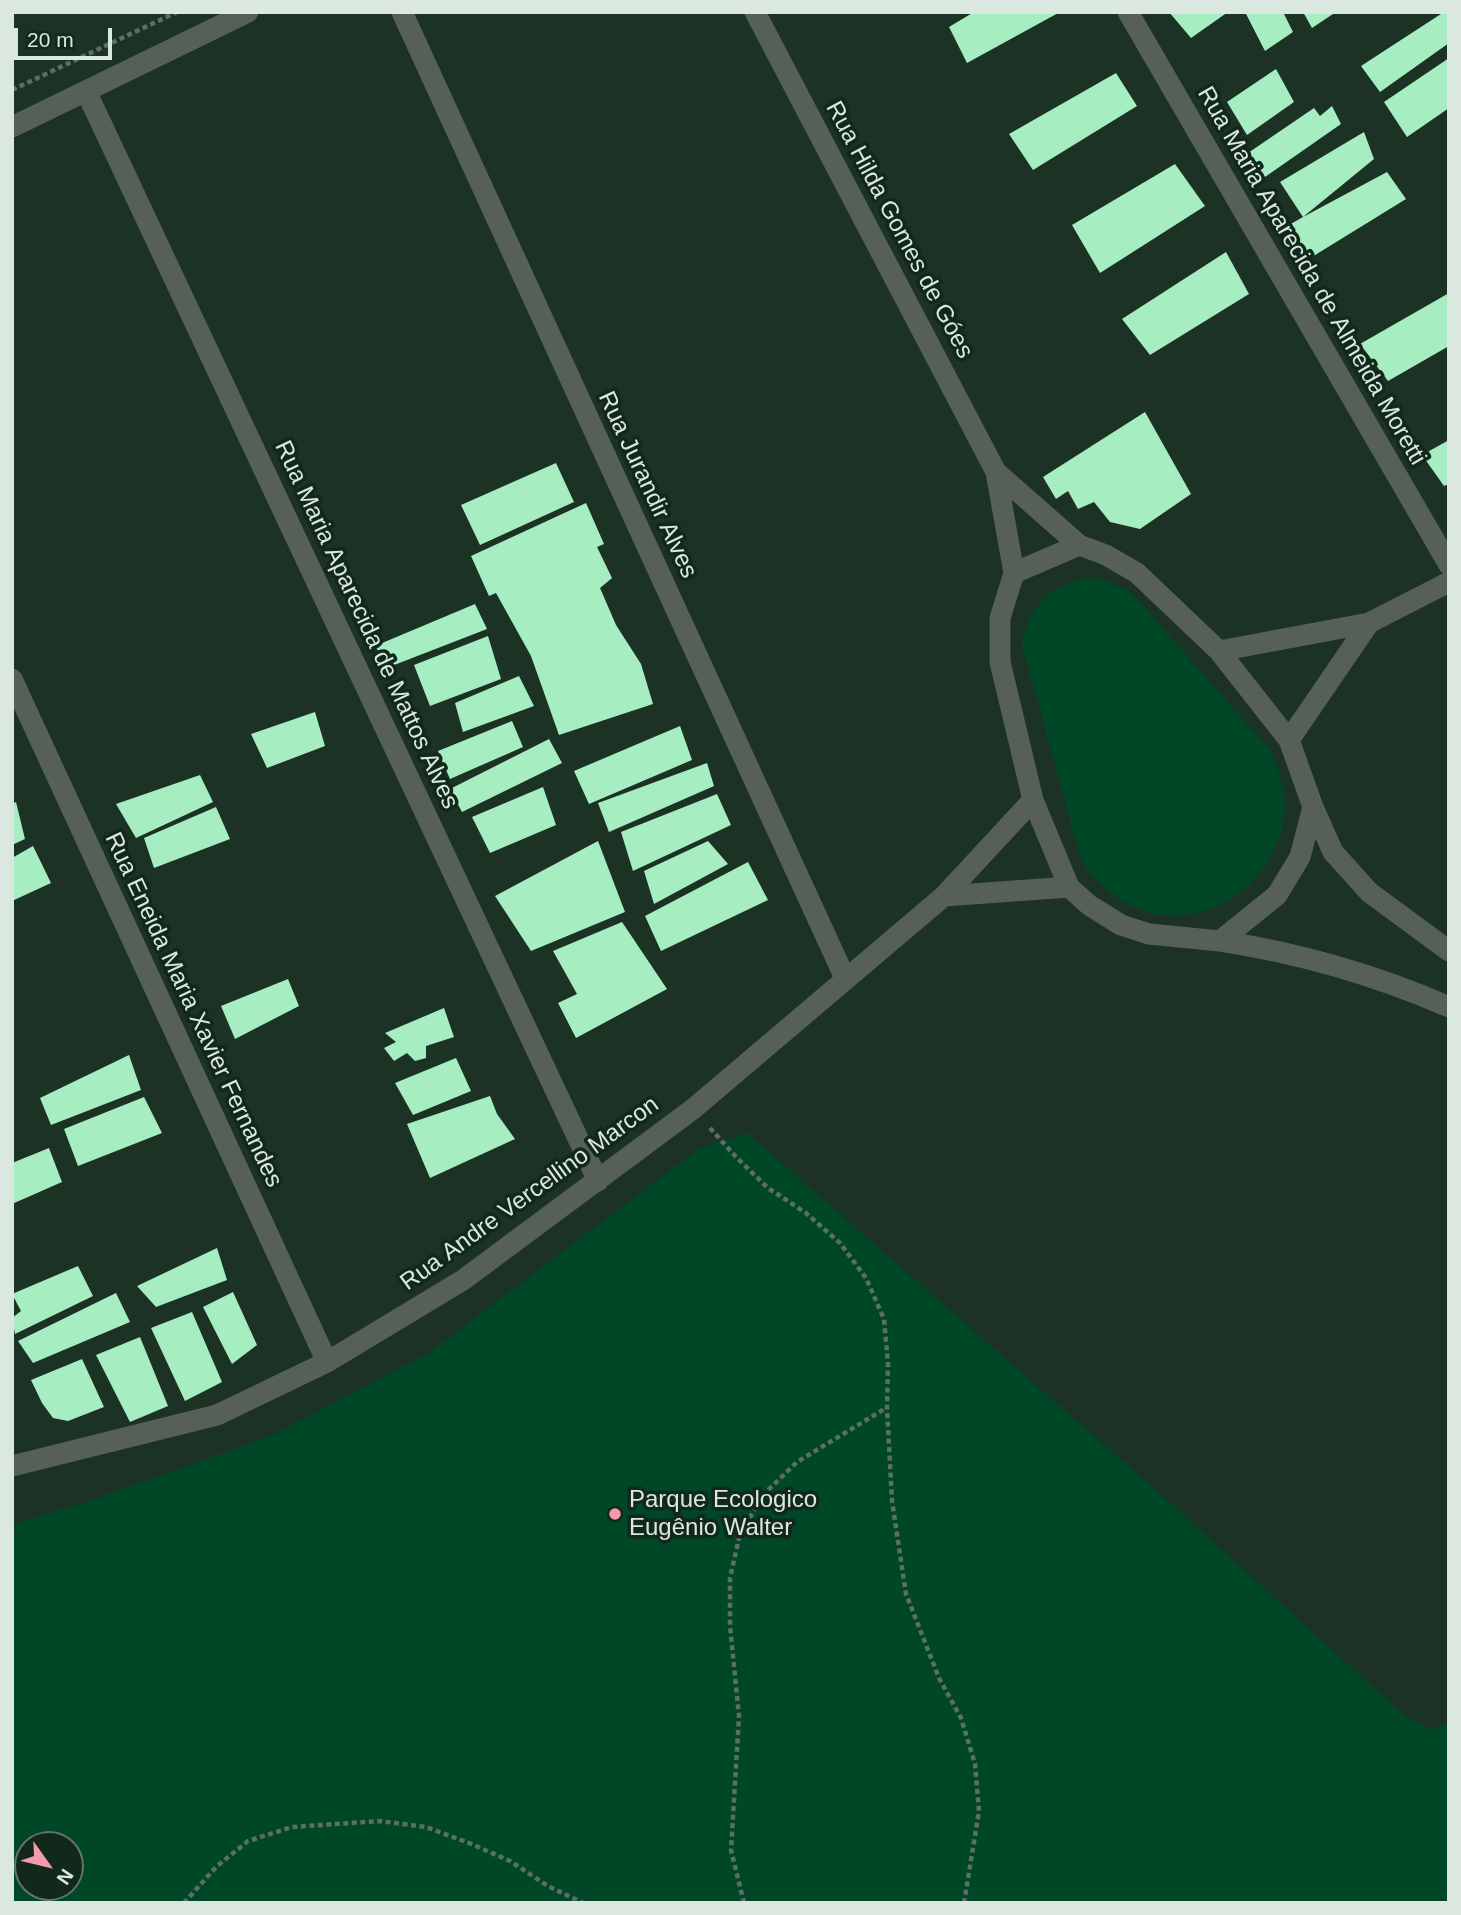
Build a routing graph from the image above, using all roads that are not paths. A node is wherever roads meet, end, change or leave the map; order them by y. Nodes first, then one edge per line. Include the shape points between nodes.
1 (248, 12) edge
2 (402, 12) edge
3 (755, 12) edge
4 (1128, 12) edge
5 (86, 91) junction
6 (12, 127) edge
7 (996, 472) junction
8 (1079, 545) junction
9 (1449, 565) edge
10 (1014, 573) junction
11 (1449, 582) edge
12 (1369, 623) junction
13 (1219, 651) junction
14 (12, 679) edge
15 (1289, 740) junction
16 (1033, 800) junction
17 (1313, 807) junction
18 (1069, 887) junction
19 (944, 896) junction
20 (1220, 941) junction
21 (1449, 951) edge
22 (845, 978) junction
23 (1449, 1007) edge
24 (598, 1181) junction
25 (327, 1362) junction
26 (15, 1459) edge

1 - 5 street
2 - 22 street, Rua Jurandir Alves
3 - 7 street, Rua Hilda Gomes de Góes
4 - 9 street, Rua Maria Aparecida de Almeida Moretti
5 - 6 street
5 - 24 street, Rua Maria Aparecida de Mattos Alves
7 - 8 street, Rua Hilda Gomes de Góes
7 - 10 street, Rua Hilda Gomes de Góes
8 - 10 street
8 - 13 street, Rua Hilda Gomes de Góes via 1137,573
10 - 16 street via 1000,618 1000,662
11 - 12 street
12 - 13 street
12 - 15 street
13 - 15 street, Rua Hilda Gomes de Góes
14 - 25 street, Rua Eneida Maria Xavier Fernandes
15 - 17 street, Rua Hilda Gomes de Góes
16 - 18 street
16 - 19 street, Rua Andre Vercellino Marcon
17 - 20 street via 1300,856 1277,895
17 - 21 street, Rua Hilda Gomes de Góes via 1333,852 1369,891
18 - 19 street
18 - 20 street via 1121,926
19 - 22 street, Rua Andre Vercellino Marcon
20 - 23 street via 1350,970
22 - 24 street, Rua Andre Vercellino Marcon via 693,1109
24 - 25 street, Rua Andre Vercellino Marcon via 463,1280
25 - 26 street, Rua Andre Vercellino Marcon via 217,1415

